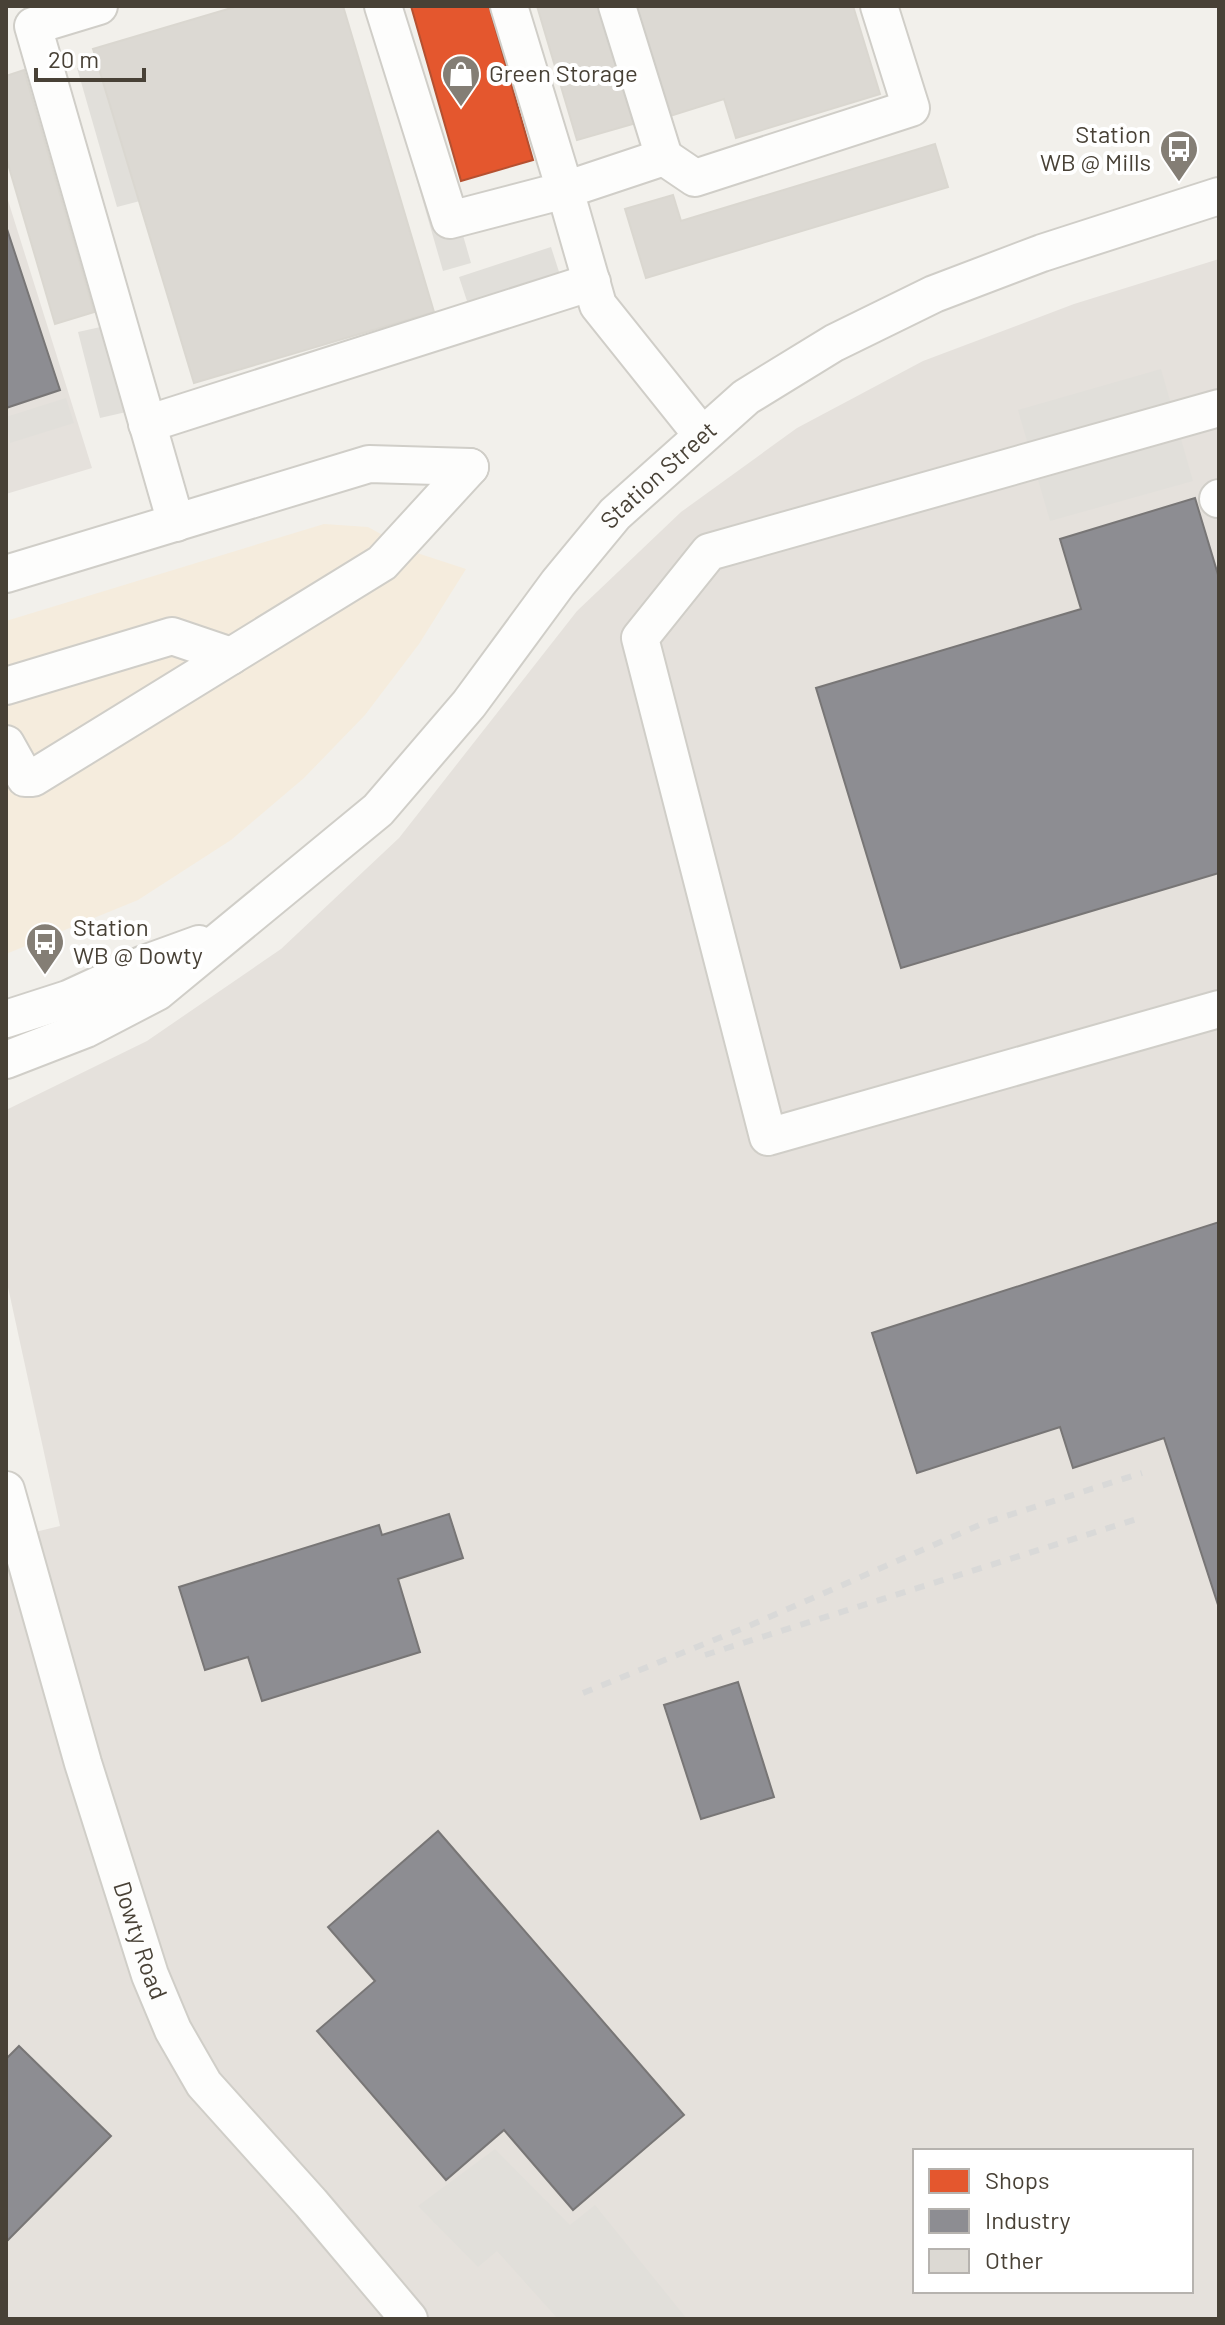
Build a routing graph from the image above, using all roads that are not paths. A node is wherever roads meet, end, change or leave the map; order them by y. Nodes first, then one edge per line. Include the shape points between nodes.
1 (99, 6) edge
2 (383, 6) edge
3 (509, 6) edge
4 (617, 6) edge
5 (879, 6) edge
6 (664, 157) junction
7 (565, 190) junction
8 (1219, 196) edge
9 (592, 282) junction
10 (1219, 408) edge
11 (147, 424) junction
12 (702, 435) junction
13 (176, 523) junction
14 (6, 574) edge
15 (231, 656) junction
16 (6, 686) edge
17 (6, 744) edge
18 (227, 933) junction
19 (1219, 1009) edge
20 (6, 1019) edge
21 (6, 1060) edge
22 (6, 1490) edge
23 (409, 2319) edge

1 - 11 street via 33,26
2 - 7 street via 450,220
3 - 7 street
4 - 6 street
5 - 6 street via 911,108 695,178
6 - 7 street
7 - 9 street
8 - 12 street, Station Street via 934,294 834,343 746,397
9 - 11 street
9 - 12 street via 598,305
10 - 19 street via 709,552 640,638 768,1137
11 - 13 street
12 - 18 street, Station Street via 615,514 469,704 378,810
13 - 14 street
13 - 15 street via 369,464 470,467 382,563
15 - 16 street via 172,636
15 - 17 street via 33,778 25,778
18 - 20 street, Station Street
18 - 21 street, Station Street via 157,992 86,1029
22 - 23 street, Dowty Road via 83,1763 150,1975 173,2030 204,2084

